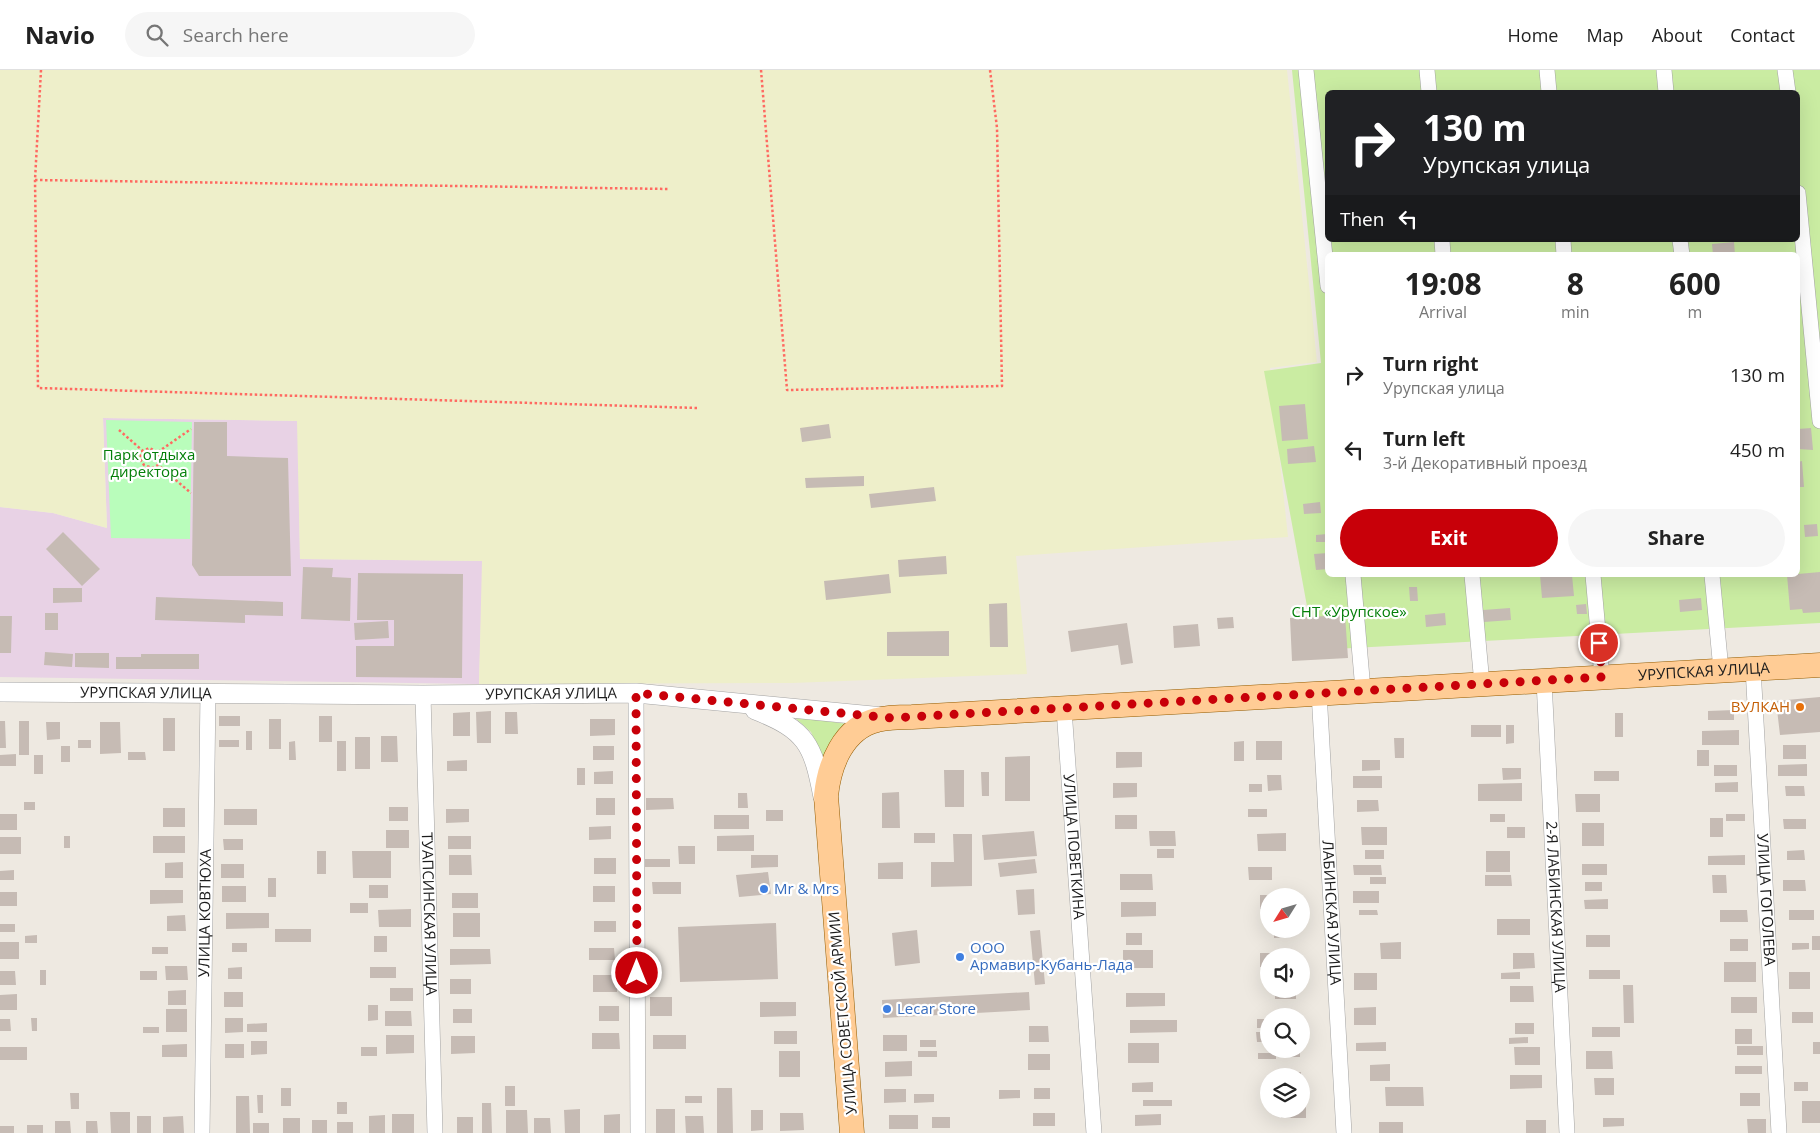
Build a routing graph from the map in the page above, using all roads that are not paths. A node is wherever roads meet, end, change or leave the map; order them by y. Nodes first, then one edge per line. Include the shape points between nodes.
1 (1306, 70) edge
2 (1427, 70) edge
3 (1548, 70) edge
4 (1664, 70) edge
5 (1785, 70) edge
6 (1429, 90) edge
7 (1550, 90) edge
8 (1666, 90) edge
9 (1788, 90) edge
10 (1800, 214) edge
11 (1325, 257) edge
12 (1820, 421) edge
13 (1353, 577) edge
14 (1472, 577) edge
15 (1593, 577) edge
16 (1712, 577) edge
17 (1820, 665) edge
18 (1753, 668) junction
19 (1721, 670) junction
20 (1602, 677) junction
21 (1544, 681) junction
22 (1482, 684) junction
23 (1363, 690) junction
24 (0, 692) edge
25 (1319, 692) junction
26 (208, 693) junction
27 (636, 693) junction
28 (423, 695) junction
29 (730, 702) junction
30 (1064, 709) junction
31 (891, 718) junction
32 (827, 818) junction
33 (202, 1133) edge
34 (435, 1133) edge
35 (638, 1133) edge
36 (852, 1133) edge
37 (1094, 1133) edge
38 (1344, 1133) edge
39 (1567, 1133) edge
40 (1779, 1133) edge

1 - 11 street
2 - 6 street
3 - 7 street
4 - 8 street
5 - 9 street
10 - 12 street
13 - 23 street
14 - 22 street
15 - 20 street
16 - 19 street
17 - 18 main road, УРУПСКАЯ УЛИЦА
18 - 19 main road, УРУПСКАЯ УЛИЦА
18 - 40 street, УЛИЦА ГОГОЛЕВА
19 - 20 main road, УРУПСКАЯ УЛИЦА
20 - 21 main road, УРУПСКАЯ УЛИЦА
21 - 22 main road, УРУПСКАЯ УЛИЦА
21 - 39 street, 2-Я ЛАБИНСКАЯ УЛИЦА
22 - 23 main road, УРУПСКАЯ УЛИЦА
23 - 25 main road, УРУПСКАЯ УЛИЦА
24 - 26 street, УРУПСКАЯ УЛИЦА
25 - 30 main road, УРУПСКАЯ УЛИЦА
25 - 38 street, ЛАБИНСКАЯ УЛИЦА
26 - 28 street, УРУПСКАЯ УЛИЦА
26 - 33 street, УЛИЦА КОВТЮХА
27 - 28 street, УРУПСКАЯ УЛИЦА
27 - 29 street, УРУПСКАЯ УЛИЦА
27 - 35 street
28 - 34 street, ТУАПСИНСКАЯ УЛИЦА
29 - 31 street, УРУПСКАЯ УЛИЦА
29 - 32 street via 772,716 800,734 818,768
30 - 31 main road, УРУПСКАЯ УЛИЦА
30 - 37 street, УЛИЦА ПОВЕТКИНА
31 - 32 main road, УЛИЦА СОВЕТСКОЙ АРМИИ via 867,723 840,747 827,778
32 - 36 main road, УЛИЦА СОВЕТСКОЙ АРМИИ

